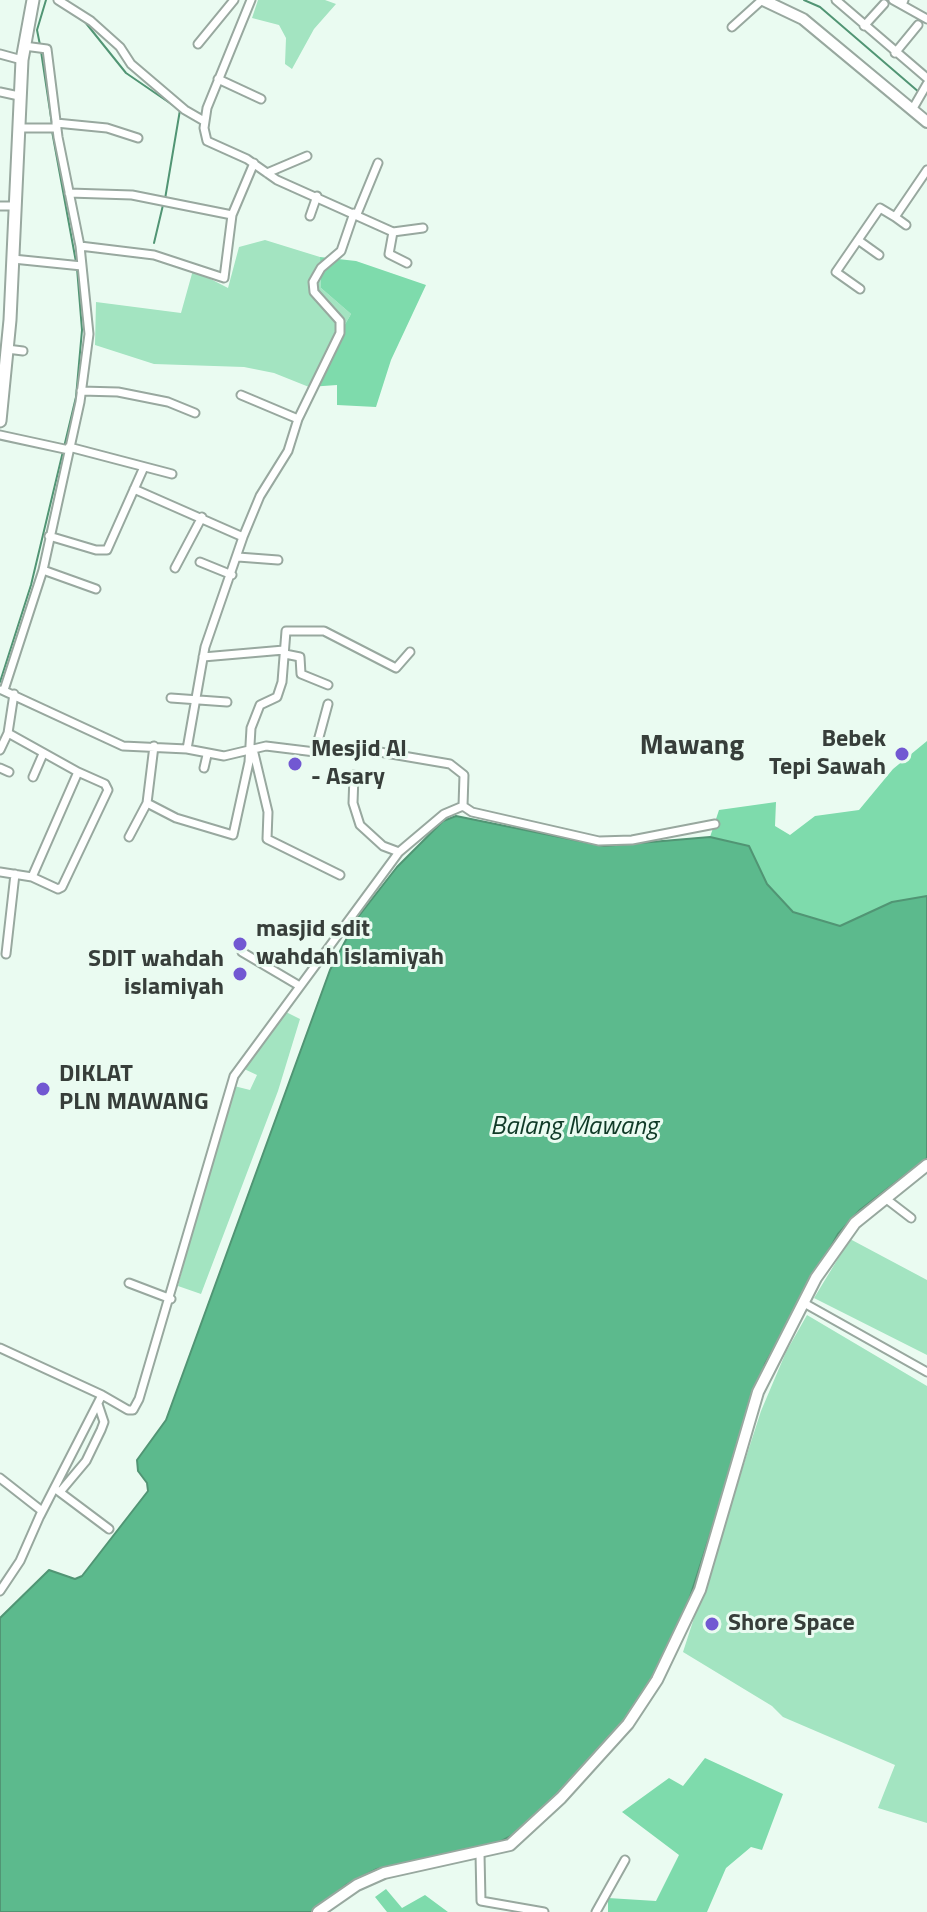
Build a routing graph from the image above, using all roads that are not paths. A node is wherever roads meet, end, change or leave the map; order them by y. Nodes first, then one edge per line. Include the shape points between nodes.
1 (33, 0) edge
2 (58, 0) edge
3 (234, 0) edge
4 (251, 0) edge
5 (762, 0) edge
6 (836, 0) edge
7 (893, 0) edge
8 (914, 0) edge
9 (884, 4) dead end
10 (905, 4) edge
11 (927, 19) edge
12 (918, 25) dead end
13 (864, 26) junction
14 (732, 27) dead end
15 (198, 44) dead end
16 (28, 47) junction
17 (895, 53) junction
18 (0, 54) edge
19 (22, 60) junction
20 (927, 78) edge
21 (218, 79) junction
22 (927, 84) edge
23 (0, 92) edge
24 (19, 96) junction
25 (261, 99) dead end
26 (913, 108) junction
27 (204, 121) junction
28 (927, 122) edge
29 (56, 126) junction
30 (18, 128) junction
31 (138, 138) dead end
32 (307, 156) dead end
33 (254, 163) junction
34 (378, 163) dead end
35 (927, 170) edge
36 (267, 173) junction
37 (69, 193) junction
38 (317, 196) junction
39 (0, 206) edge
40 (15, 206) junction
41 (355, 214) junction
42 (232, 215) junction
43 (310, 216) dead end
44 (895, 217) junction
45 (906, 225) dead end
46 (423, 228) dead end
47 (393, 232) junction
48 (858, 240) junction
49 (80, 246) junction
50 (879, 255) dead end
51 (13, 259) junction
52 (407, 263) dead end
53 (76, 266) junction
54 (860, 289) dead end
55 (5, 318) edge
56 (7, 349) junction
57 (23, 351) dead end
58 (81, 391) junction
59 (241, 395) dead end
60 (195, 413) dead end
61 (298, 419) junction
62 (0, 421) edge
63 (0, 435) edge
64 (69, 449) junction
65 (144, 467) junction
66 (172, 474) dead end
67 (134, 489) junction
68 (202, 517) junction
69 (49, 536) junction
70 (243, 537) junction
71 (238, 557) junction
72 (278, 560) dead end
73 (200, 562) dead end
74 (175, 568) dead end
75 (43, 570) junction
76 (232, 575) junction
77 (96, 589) dead end
78 (285, 652) junction
79 (410, 652) dead end
80 (203, 657) junction
81 (328, 685) dead end
82 (2, 690) edge
83 (14, 694) junction
84 (171, 698) dead end
85 (195, 702) junction
86 (227, 702) dead end
87 (328, 704) dead end
88 (8, 733) junction
89 (154, 746) junction
90 (187, 749) junction
91 (0, 750) edge
92 (251, 751) junction
93 (315, 752) junction
94 (43, 754) junction
95 (207, 755) junction
96 (0, 768) edge
97 (204, 768) dead end
98 (9, 772) dead end
99 (78, 772) junction
100 (354, 775) dead end
101 (33, 777) dead end
102 (147, 803) junction
103 (463, 806) junction
104 (715, 824) dead end
105 (129, 837) dead end
106 (399, 852) junction
107 (0, 872) edge
108 (15, 874) junction
109 (340, 875) dead end
110 (32, 877) junction
111 (242, 952) dead end
112 (6, 954) dead end
113 (298, 985) junction
114 (927, 1165) edge
115 (885, 1198) junction
116 (911, 1218) dead end
117 (129, 1283) dead end
118 (171, 1299) junction
119 (804, 1303) junction
120 (0, 1348) edge
121 (927, 1372) edge
122 (102, 1395) junction
123 (98, 1404) junction
124 (0, 1478) edge
125 (58, 1491) junction
126 (41, 1514) junction
127 (107, 1527) dead end
128 (0, 1591) edge
129 (480, 1854) junction
130 (625, 1860) dead end
131 (318, 1912) edge
132 (544, 1912) edge
133 (596, 1912) edge

1 - 16 main road
2 - 27 street via 91,21 131,64
3 - 15 street
4 - 21 street
5 - 14 street
5 - 26 street via 803,19
6 - 13 street
7 - 10 street
8 - 10 street
9 - 13 street
10 - 11 street
12 - 17 street
13 - 17 street
16 - 19 main road
16 - 29 street via 47,49
17 - 20 street
18 - 19 street
19 - 24 main road
21 - 25 street
21 - 27 street
22 - 26 street
23 - 24 street
24 - 30 main road
26 - 28 street
27 - 33 street via 207,141
29 - 30 street
29 - 31 street via 107,128
29 - 37 street
30 - 40 main road
32 - 36 street
33 - 36 street
33 - 42 street
34 - 41 street
35 - 44 street
36 - 38 street
37 - 42 street via 132,195
37 - 49 street
38 - 41 street
38 - 43 street
39 - 40 street
40 - 51 main road
41 - 47 street
41 - 61 street via 341,251 313,282 314,292 341,326
42 - 49 street via 224,278 154,255
44 - 45 street
44 - 48 street via 880,208
46 - 47 street
47 - 52 street via 389,254
48 - 50 street
48 - 54 street via 836,272
49 - 53 street
51 - 53 street
51 - 55 main road
53 - 58 street via 89,334
55 - 56 main road
56 - 57 street
56 - 62 main road
58 - 60 street via 118,392
58 - 64 street
59 - 61 street
61 - 70 street via 288,451
63 - 64 street
64 - 65 street
64 - 69 street
65 - 66 street
65 - 67 street
67 - 68 street
67 - 69 street via 107,550
68 - 70 street
68 - 74 street
69 - 75 street
70 - 71 street
71 - 72 street
71 - 76 street
73 - 76 street
75 - 77 street
75 - 82 street
76 - 80 street
78 - 79 street via 288,629 332,633 396,668
78 - 80 street
78 - 81 street via 300,657 301,674
78 - 92 street via 279,694 260,705 251,728
80 - 85 street
82 - 83 street
83 - 88 street
83 - 89 street via 123,746
84 - 85 street
85 - 86 street
85 - 90 street
87 - 93 street
88 - 91 street
88 - 94 street
89 - 90 street
89 - 102 street
90 - 95 street
92 - 93 street via 273,746
92 - 95 street
92 - 102 street via 233,835
92 - 109 street via 267,809 267,839
93 - 103 street via 372,750 450,764 464,775
94 - 99 street
94 - 101 street
95 - 97 street
96 - 98 street
99 - 110 street
99 - 110 street via 106,785 105,796 62,887
100 - 106 street via 353,803 360,825 383,846
102 - 105 street
103 - 104 street via 599,841
103 - 106 street via 444,814
106 - 113 street
107 - 108 street
108 - 110 street
108 - 112 street
111 - 113 street
113 - 118 street via 234,1076
114 - 115 street
115 - 116 street
115 - 119 street via 841,1238
117 - 118 street
118 - 122 street via 136,1406 128,1410
119 - 121 street
119 - 129 street via 758,1392 700,1590 657,1680 602,1756 524,1836
120 - 122 street
122 - 123 street
123 - 125 street
123 - 125 street via 101,1430 86,1461
124 - 126 street
125 - 126 street
125 - 127 street
126 - 128 street
129 - 131 street via 384,1873
129 - 132 street via 481,1901
130 - 133 street

